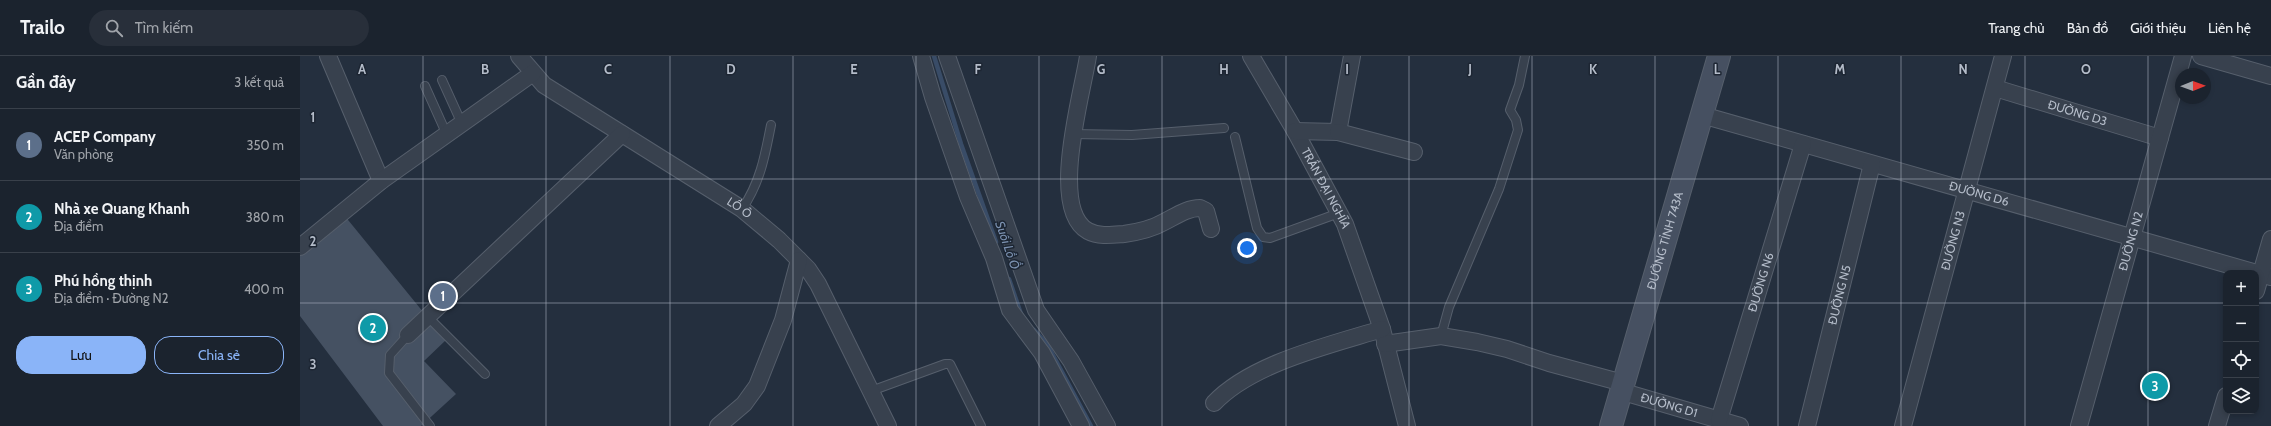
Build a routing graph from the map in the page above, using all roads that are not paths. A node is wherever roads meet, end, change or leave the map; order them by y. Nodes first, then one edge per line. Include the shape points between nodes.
1 (328, 56) edge
2 (519, 56) edge
3 (921, 56) edge
4 (947, 56) edge
5 (1088, 56) edge
6 (1250, 56) edge
7 (1352, 56) edge
8 (1525, 56) edge
9 (1719, 56) edge
10 (2003, 56) edge
11 (2183, 56) edge
12 (2201, 56) edge
13 (533, 73) junction
14 (2271, 76) edge
15 (442, 80) dead end
16 (425, 86) dead end
17 (1995, 88) junction
18 (1702, 115) junction
19 (462, 124) junction
20 (771, 125) dead end
21 (1224, 128) dead end
22 (1295, 131) junction
23 (1338, 132) junction
24 (622, 134) junction
25 (1072, 134) junction
26 (447, 135) junction
27 (1235, 137) dead end
28 (2160, 138) junction
29 (1803, 144) junction
30 (1414, 152) dead end
31 (1872, 164) junction
32 (381, 182) junction
33 (1967, 191) junction
34 (984, 200) junction
35 (742, 210) junction
36 (1339, 213) junction
37 (1211, 229) dead end
38 (2132, 238) junction
39 (2271, 239) edge
40 (301, 243) edge
41 (799, 260) junction
42 (2266, 276) edge
43 (2259, 286) edge
44 (426, 316) junction
45 (408, 335) joint
46 (1383, 336) junction
47 (1441, 336) junction
48 (485, 374) dead end
49 (1621, 387) junction
50 (871, 391) junction
51 (1214, 403) dead end
52 (2223, 406) edge
53 (1719, 420) junction
54 (430, 426) edge
55 (718, 426) edge
56 (888, 426) edge
57 (981, 426) edge
58 (1081, 426) edge
59 (1107, 426) edge
60 (1407, 426) edge
61 (1611, 426) edge
62 (1740, 426) edge
63 (1807, 426) edge
64 (1902, 426) edge
65 (2079, 426) edge
66 (2217, 426) edge

1 - 32 street
2 - 13 street, LỒ Ô
3 - 34 street via 933,97
4 - 34 street
5 - 25 street
6 - 22 street, TRẦN ĐẠI NGHĨA
7 - 23 street
8 - 47 lane via 1519,86 1510,110 1518,130 1497,195 1449,307
9 - 18 main road, ĐƯỜNG TỈNH 743A
10 - 17 street, ĐƯỜNG N3
11 - 28 street, ĐƯỜNG N2
12 - 14 street
13 - 19 street
13 - 24 street, LỒ Ô via 544,85
15 - 19 lane
16 - 26 lane
17 - 28 street, ĐƯỜNG D3
17 - 33 street, ĐƯỜNG N3
18 - 29 street, ĐƯỜNG D6
18 - 49 main road, ĐƯỜNG TỈNH 743A
19 - 26 street
20 - 35 lane via 762,171
21 - 25 lane via 1132,135
22 - 23 street
22 - 36 street, TRẦN ĐẠI NGHĨA
23 - 30 street
24 - 35 street, LỒ Ô
24 - 44 street
25 - 37 street via 1070,192 1079,222 1087,231 1100,235 1149,229 1194,208 1206,211
26 - 32 street
27 - 36 lane via 1257,228 1264,237 1270,238
28 - 38 street, ĐƯỜNG N2
29 - 31 street, ĐƯỜNG D6
29 - 53 street, ĐƯỜNG N6
31 - 33 street, ĐƯỜNG D6
31 - 63 street, ĐƯỜNG N5
32 - 40 street
33 - 38 street, ĐƯỜNG D6
33 - 64 street, ĐƯỜNG N3
34 - 58 street via 994,258 1010,310 1042,352
34 - 59 street via 1036,310 1071,361
35 - 41 street, LỒ Ô via 766,228
36 - 46 street, TRẦN ĐẠI NGHĨA via 1361,265
38 - 42 street, ĐƯỜNG D6
38 - 65 street, ĐƯỜNG N2
39 - 42 street
41 - 50 street, LỒ Ô via 818,284
41 - 55 street via 783,320 758,386 744,404
42 - 43 street
44 - 45 street
44 - 48 lane
45 - 54 lane via 390,355 389,373
46 - 47 street
46 - 51 street via 1330,345 1260,371 1239,381
46 - 60 street, TRẦN ĐẠI NGHĨA
47 - 49 street via 1507,349
49 - 53 street, ĐƯỜNG D1
49 - 61 main road, ĐƯỜNG TỈNH 743A
50 - 56 street, LỒ Ô
50 - 57 lane via 950,364
52 - 66 street
53 - 62 street, ĐƯỜNG D1

